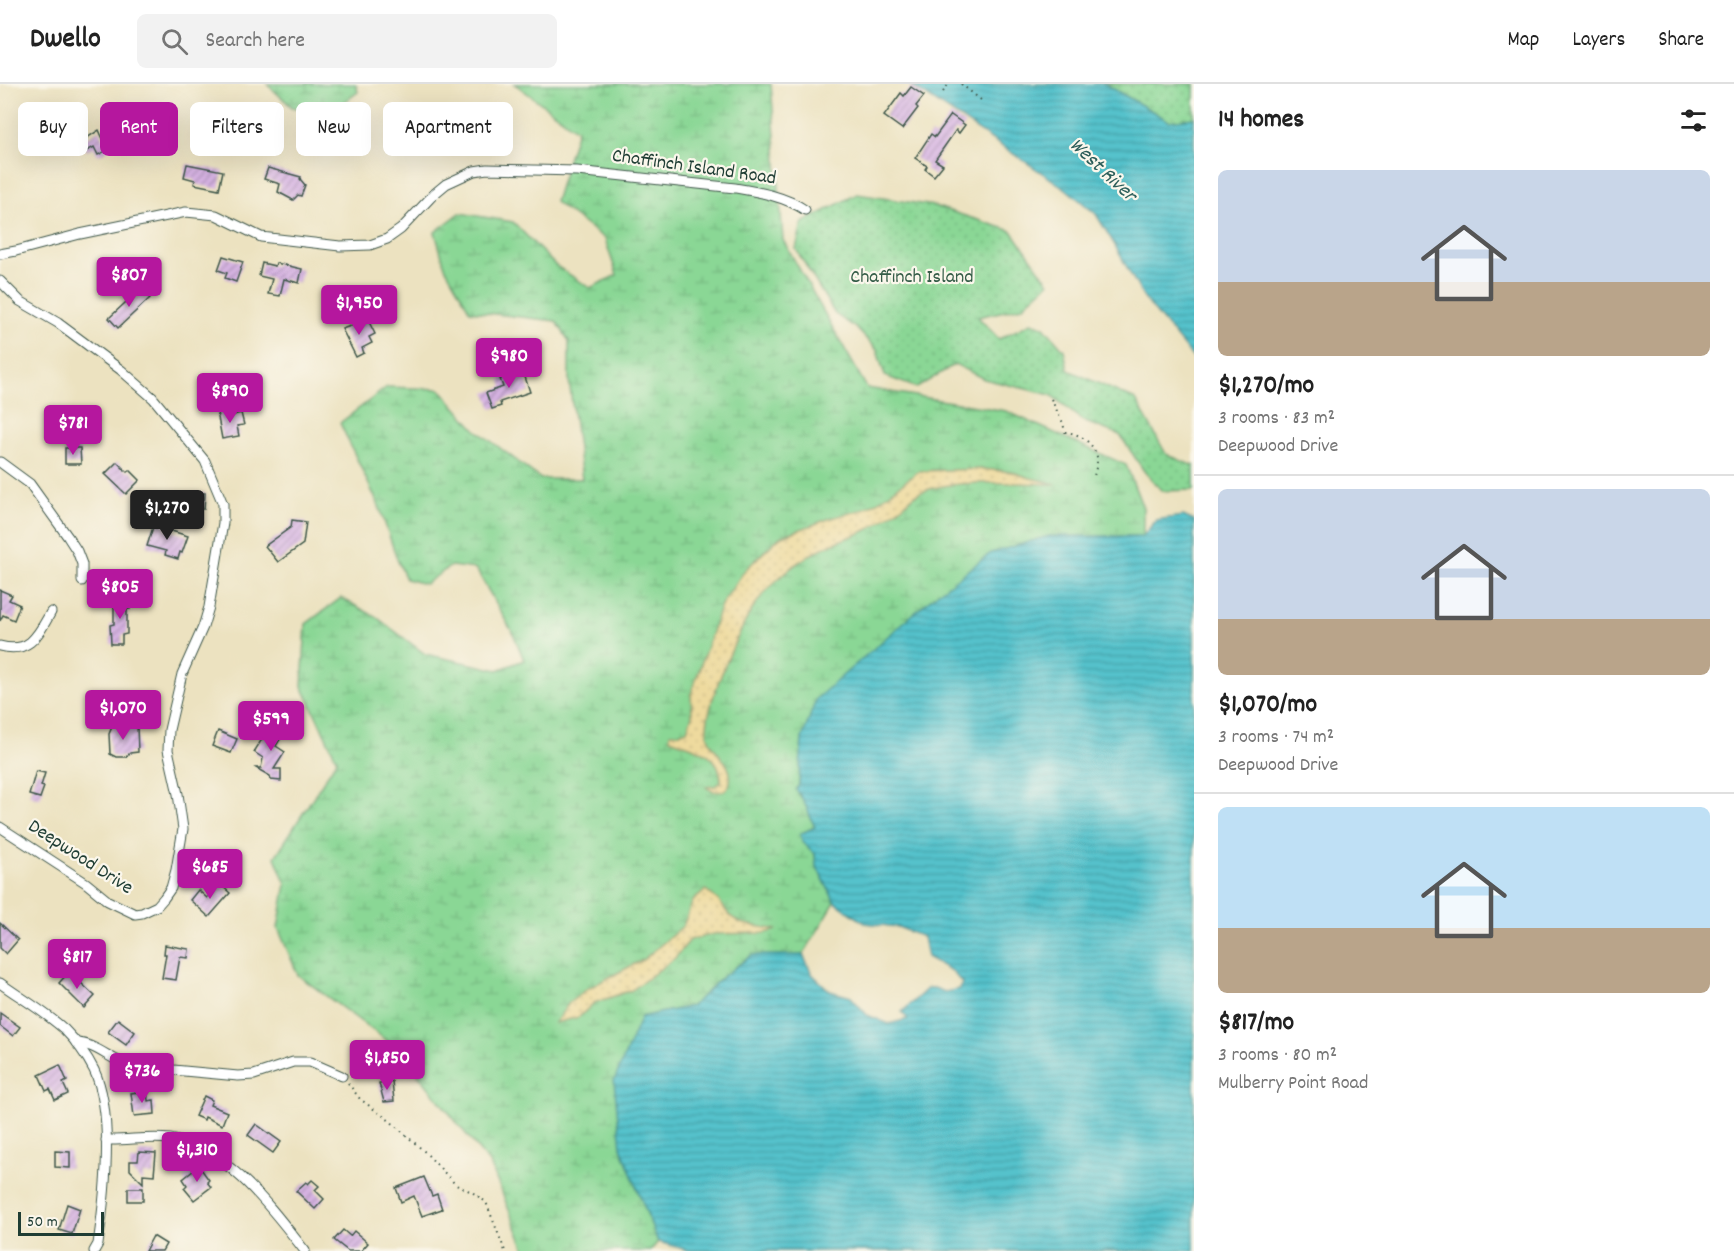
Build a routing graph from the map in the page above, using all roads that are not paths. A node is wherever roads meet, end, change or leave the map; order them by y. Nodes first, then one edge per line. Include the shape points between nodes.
1 (805, 210) dead end
2 (0, 254) edge
3 (0, 281) edge
4 (0, 462) edge
5 (82, 581) dead end
6 (51, 612) dead end
7 (0, 646) edge
8 (0, 827) edge
9 (0, 983) edge
10 (76, 1043) junction
11 (342, 1076) road end
12 (106, 1140) junction
13 (94, 1251) edge
14 (305, 1251) edge

1 - 2 street, Chaffinch Island Road via 777,197 735,188 596,172 487,169 446,184 401,230 370,245 340,246 261,237 216,215 186,212
3 - 8 street, Deepwood Drive via 20,301 58,324 153,398 205,461 223,504 209,607 182,674 169,730 168,750 183,829 171,888 157,906 135,914 108,901
4 - 5 street via 30,484 68,537 82,564
6 - 7 street via 35,639 14,649
9 - 10 street via 63,1028
10 - 11 street via 92,1046 130,1066 237,1076 254,1075 293,1062 310,1062
10 - 12 street via 94,1071 104,1107
12 - 13 street via 105,1196
12 - 14 street via 171,1139 204,1150 249,1186

